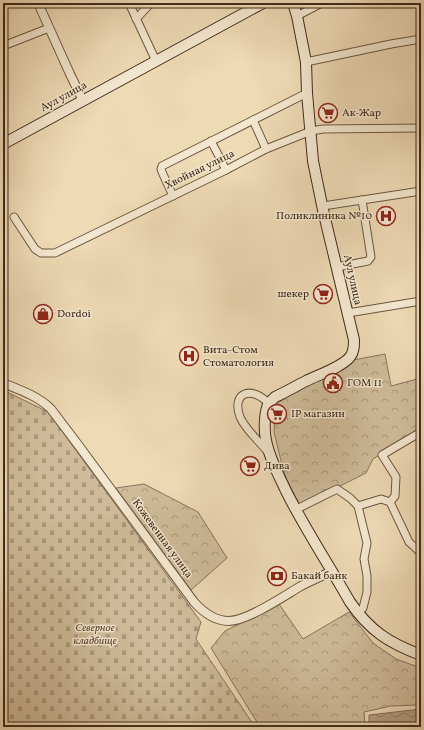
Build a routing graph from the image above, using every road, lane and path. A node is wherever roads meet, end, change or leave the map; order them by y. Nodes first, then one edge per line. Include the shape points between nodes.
1 (38, 3) edge
2 (129, 3) edge
3 (151, 3) edge
4 (263, 3) edge
5 (294, 3) edge
6 (322, 3) edge
7 (298, 16) junction
8 (136, 19) junction
9 (49, 28) junction
10 (421, 39) edge
11 (3, 46) edge
12 (156, 61) junction
13 (306, 62) junction
14 (308, 93) junction
15 (83, 101) junction
16 (253, 120) junction
17 (421, 128) edge
18 (311, 131) junction
19 (211, 141) junction
20 (3, 144) edge
21 (266, 149) junction
22 (226, 170) junction
23 (421, 191) edge
24 (173, 196) junction
25 (362, 200) junction
26 (323, 206) junction
27 (14, 217) dead end
28 (337, 267) junction
29 (421, 301) edge
30 (348, 313) junction
31 (3, 383) edge
32 (269, 404) junction
33 (421, 432) edge
34 (270, 455) junction
35 (390, 502) junction
36 (358, 506) junction
37 (296, 510) junction
38 (421, 553) edge
39 (332, 571) junction
40 (358, 613) junction
41 (421, 656) edge

1 - 9 street
2 - 8 street
3 - 8 street
4 - 12 main road, Аул улица
5 - 7 main road, Аул улица
6 - 7 street
7 - 13 main road, Аул улица
8 - 12 street
9 - 11 street
9 - 15 street
10 - 13 street
12 - 15 main road, Аул улица
13 - 14 main road, Аул улица
14 - 16 street
14 - 18 main road, Аул улица
15 - 20 main road, Аул улица
16 - 19 street
16 - 21 street
17 - 18 street, Хвойная улица
18 - 21 street, Хвойная улица
18 - 26 main road, Аул улица
19 - 22 street
19 - 24 street via 162,166 162,172
21 - 22 street, Хвойная улица
22 - 24 street, Хвойная улица
23 - 25 street
24 - 27 street, Хвойная улица via 55,253 41,253 35,249
25 - 26 street
25 - 28 street via 370,257 368,261
26 - 28 main road, Аул улица
28 - 30 main road, Аул улица
29 - 30 street
30 - 32 main road, Аул улица via 354,340 354,350 350,357 276,397
31 - 39 street, Кожевенная улица via 35,397 51,409 194,602 212,617 225,621 240,619
32 - 34 main road via 265,432
32 - 34 street via 260,395 250,392 241,397 238,408 247,428
33 - 35 street via 382,455 396,477 395,496
34 - 37 main road
35 - 36 street via 381,499
35 - 38 street via 409,542
36 - 37 street via 337,489
36 - 40 street via 367,543 364,559 367,592 363,608
37 - 39 main road
39 - 40 main road
40 - 41 main road via 375,631

